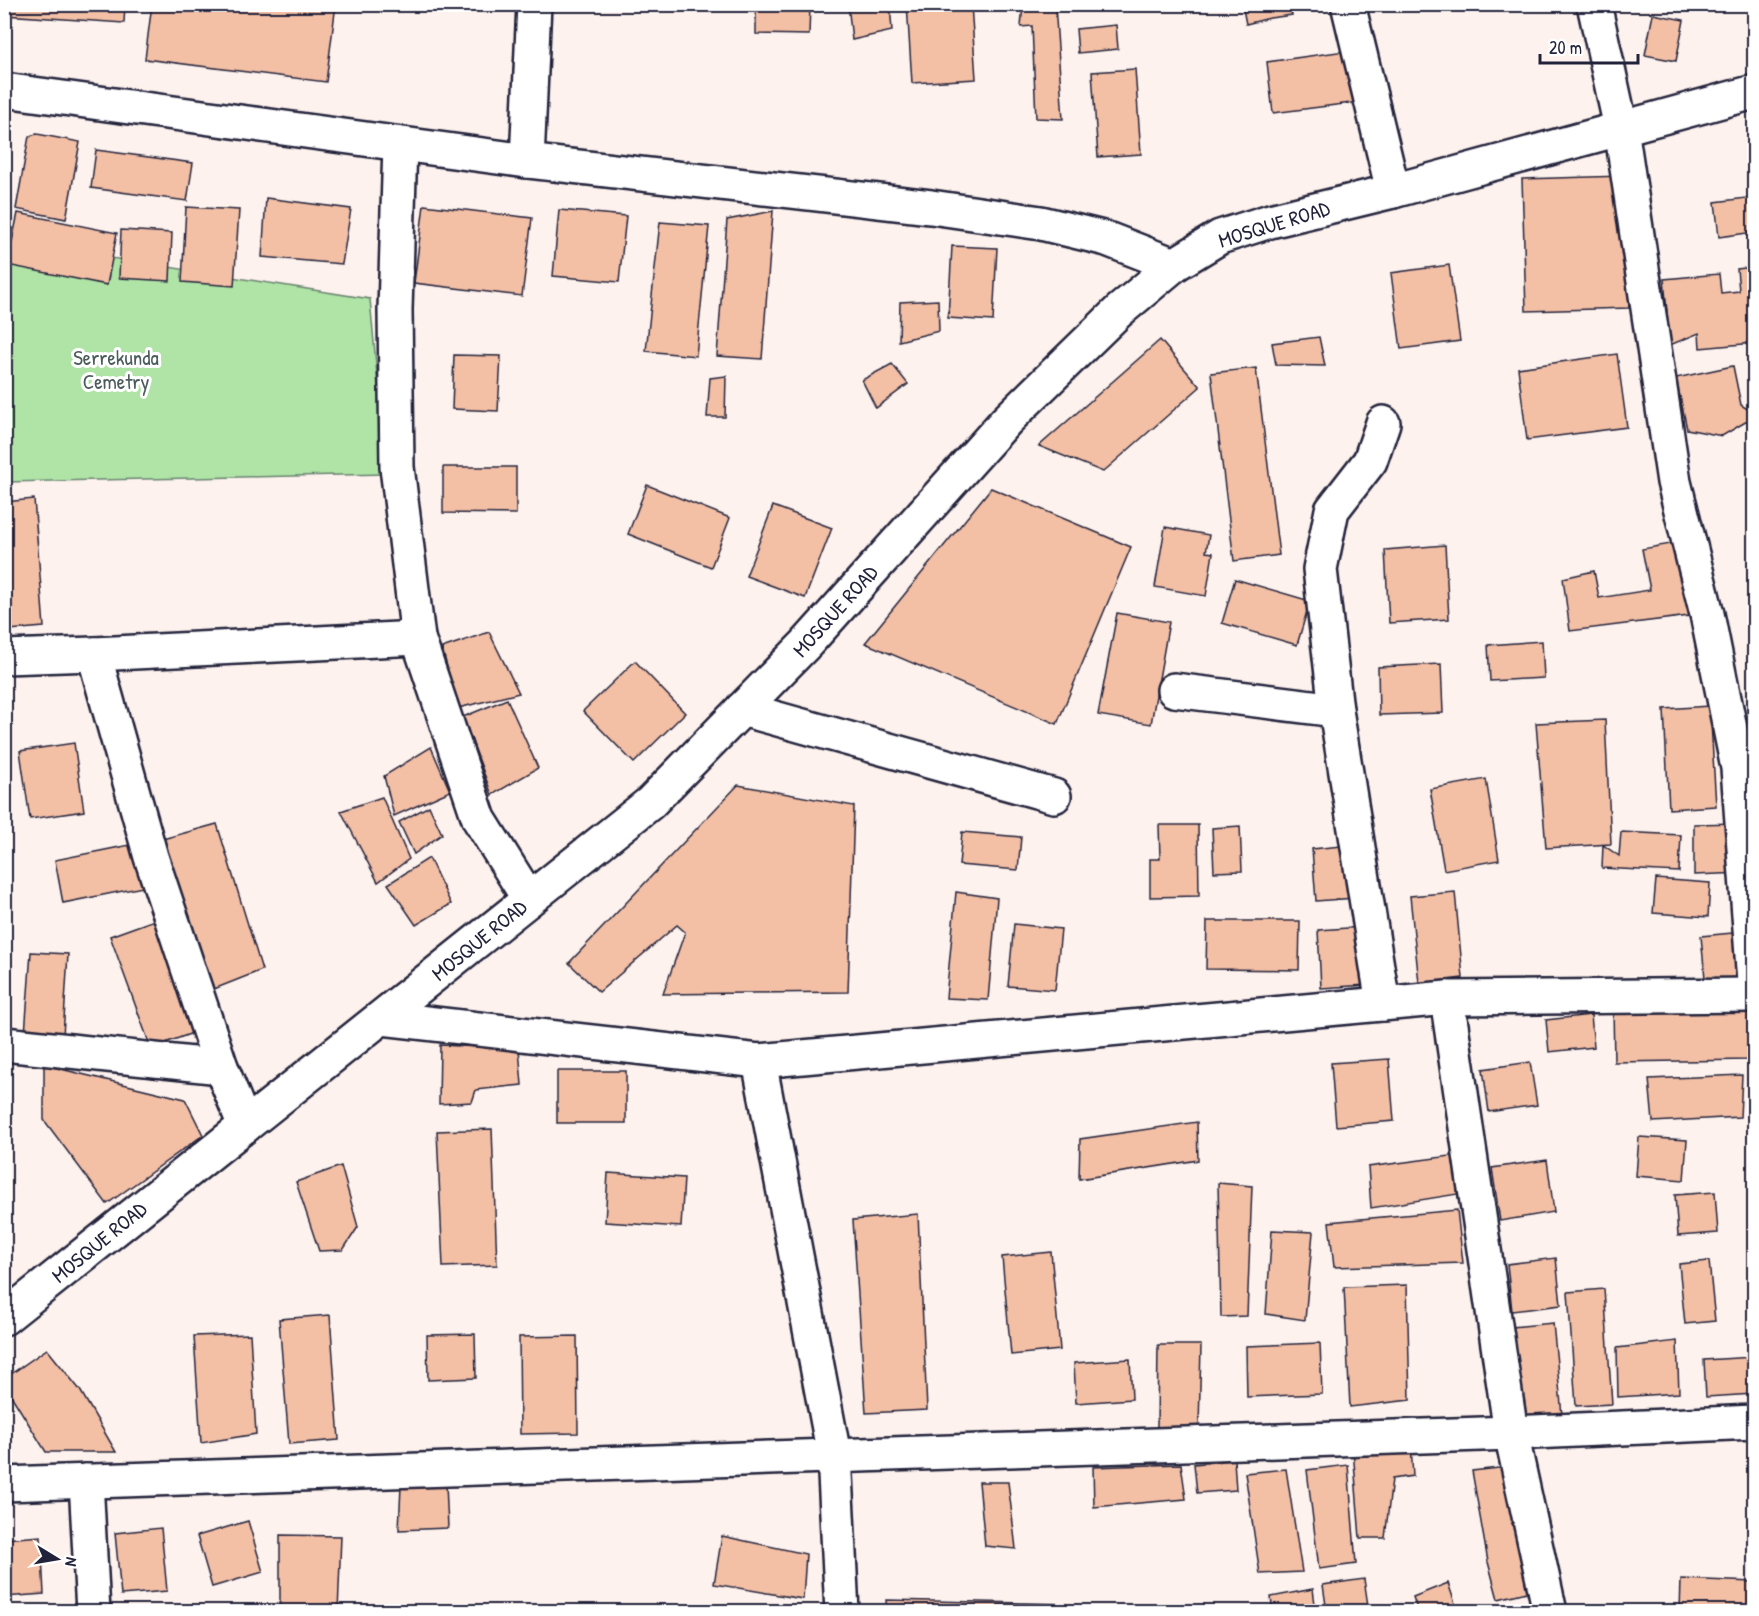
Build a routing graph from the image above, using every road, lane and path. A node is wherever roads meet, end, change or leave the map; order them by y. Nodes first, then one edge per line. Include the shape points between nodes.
1 (534, 4) edge
2 (1348, 4) edge
3 (1594, 4) edge
4 (4, 90) edge
5 (1755, 92) edge
6 (1621, 128) junction
7 (400, 144) junction
8 (526, 161) junction
9 (1393, 191) junction
10 (1174, 265) junction
11 (1383, 423) dead end
12 (418, 638) junction
13 (94, 654) junction
14 (4, 657) edge
15 (1174, 690) dead end
16 (742, 709) junction
17 (1336, 710) junction
18 (1746, 769) edge
19 (1054, 796) dead end
20 (529, 899) junction
21 (1755, 982) edge
22 (1755, 995) edge
23 (1447, 998) junction
24 (1383, 1004) junction
25 (382, 1018) junction
26 (4, 1044) edge
27 (759, 1061) junction
28 (221, 1067) junction
29 (244, 1126) junction
30 (4, 1318) edge
31 (1755, 1422) edge
32 (1511, 1433) junction
33 (834, 1455) junction
34 (86, 1481) junction
35 (4, 1484) edge
36 (93, 1611) edge
37 (842, 1611) edge
38 (1550, 1611) edge

1 - 8 street
2 - 9 street
3 - 6 street
4 - 7 street
5 - 6 street, MOSQUE ROAD
6 - 9 street, MOSQUE ROAD
6 - 18 street via 1674,482
7 - 8 street
7 - 12 street via 395,310 397,467
8 - 10 street via 1041,223 1107,239
9 - 10 street, MOSQUE ROAD via 1220,237
10 - 16 street, MOSQUE ROAD via 1119,311 1006,421 806,644
11 - 17 street via 1370,461 1332,510 1320,569
12 - 13 street
12 - 20 street via 479,819
13 - 14 street
13 - 28 street via 151,857
15 - 17 street
16 - 19 street
16 - 20 street, MOSQUE ROAD via 650,803
17 - 24 street
18 - 21 street
20 - 25 street, MOSQUE ROAD
22 - 23 street
23 - 24 street
23 - 32 street
24 - 27 street
25 - 27 street
25 - 29 street, MOSQUE ROAD
26 - 28 street
27 - 33 street
28 - 29 street
29 - 30 street, MOSQUE ROAD
31 - 32 street
32 - 33 street
32 - 38 street
33 - 34 street
33 - 37 street
34 - 35 street
34 - 36 street

